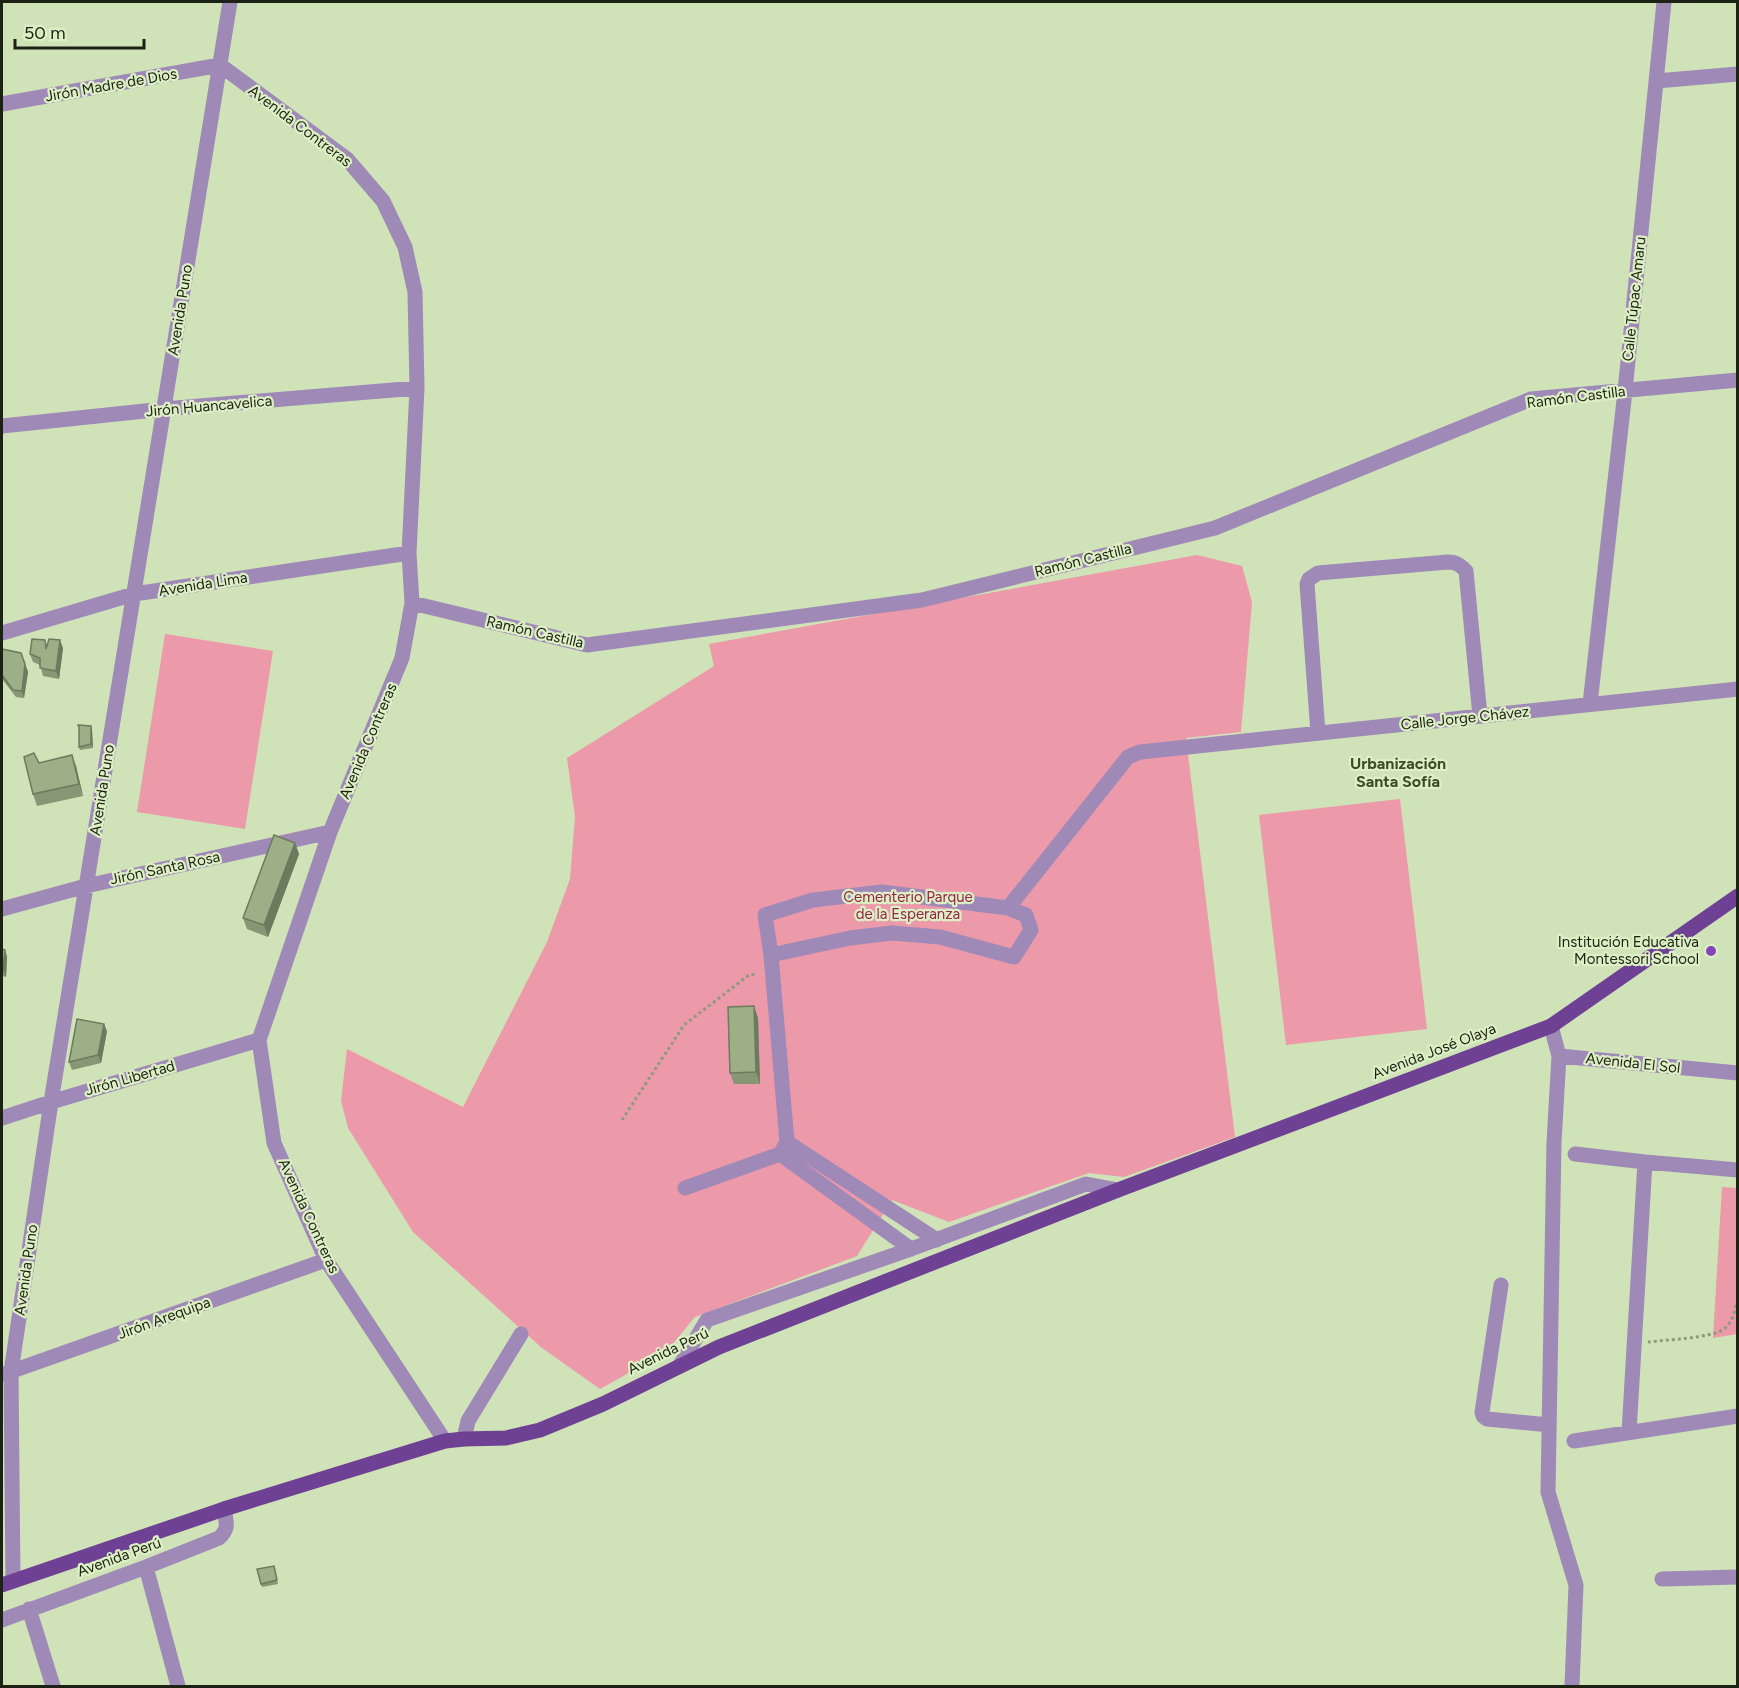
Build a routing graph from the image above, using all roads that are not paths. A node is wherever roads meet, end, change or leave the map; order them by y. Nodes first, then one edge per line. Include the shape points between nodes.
1 (230, 2) edge
2 (1664, 2) edge
3 (220, 65) junction
4 (1737, 74) edge
5 (1656, 81) junction
6 (2, 104) edge
7 (1737, 380) edge
8 (417, 388) junction
9 (1625, 391) junction
10 (164, 409) junction
11 (2, 426) edge
12 (409, 553) junction
13 (134, 594) junction
14 (412, 603) junction
15 (2, 633) edge
16 (1737, 689) edge
17 (1590, 704) junction
18 (1480, 716) junction
19 (1318, 733) junction
20 (330, 832) junction
21 (86, 886) junction
22 (1737, 896) edge
23 (1008, 908) junction
24 (2, 909) edge
25 (771, 955) junction
26 (1551, 1026) junction
27 (259, 1040) junction
28 (1559, 1056) junction
29 (1737, 1073) edge
30 (51, 1102) junction
31 (2, 1118) edge
32 (783, 1148) junction
33 (1575, 1154) dead end
34 (1645, 1162) junction
35 (1737, 1170) edge
36 (684, 1188) dead end
37 (1118, 1190) junction
38 (937, 1240) junction
39 (911, 1249) junction
40 (326, 1260) junction
41 (1501, 1285) dead end
42 (520, 1334) dead end
43 (681, 1365) junction
44 (6, 1374) edge
45 (1737, 1416) edge
46 (1549, 1425) junction
47 (1629, 1432) junction
48 (464, 1439) junction
49 (445, 1441) junction
50 (1574, 1441) dead end
51 (224, 1509) junction
52 (7, 1536) edge
53 (146, 1567) junction
54 (1737, 1577) edge
55 (1662, 1579) dead end
56 (7, 1583) edge
57 (29, 1610) junction
58 (2, 1620) edge
59 (53, 1686) edge
60 (178, 1686) edge
61 (1572, 1686) edge

1 - 3 street, Avenida Puno
2 - 5 street, Calle Túpac Amaru
3 - 6 street, Jirón Madre de Dios
3 - 8 street, Avenida Contreras via 348,159 383,201 405,247 416,292
3 - 10 street, Avenida Puno
4 - 5 street
5 - 9 street, Calle Túpac Amaru
7 - 9 street, Ramón Castilla
8 - 10 street, Jirón Huancavelica
8 - 12 street, Avenida Contreras
9 - 14 street, Ramón Castilla via 1531,399 1215,528 921,600 587,645
9 - 17 street, Calle Túpac Amaru
10 - 11 street, Jirón Huancavelica
10 - 13 street, Avenida Puno
12 - 13 street, Avenida Lima
12 - 14 street, Avenida Contreras
13 - 15 street, Avenida Lima
13 - 21 street, Avenida Puno
14 - 20 street, Avenida Contreras via 402,658
16 - 17 street, Calle Jorge Chávez
17 - 18 street, Calle Jorge Chávez
18 - 19 street, Calle Jorge Chávez
18 - 19 street via 1466,571 1460,565 1448,562 1318,573 1307,584
19 - 23 street, Calle Jorge Chávez via 1140,752 1128,757
20 - 21 street, Jirón Santa Rosa
20 - 27 street, Avenida Contreras
21 - 24 street, Jirón Santa Rosa
21 - 30 street, Avenida Puno
22 - 26 main road, Avenida José Olaya
23 - 25 street via 882,892 813,900 765,915
23 - 25 street via 1026,915 1031,930 1014,957 940,937 892,933
25 - 32 street
26 - 28 street
26 - 37 main road, Avenida José Olaya
27 - 30 street, Jirón Libertad
27 - 40 street, Avenida Contreras via 274,1143
28 - 29 street, Avenida El Sol
28 - 46 street
30 - 31 street, Jirón Libertad
30 - 44 street, Avenida Puno
32 - 36 street
32 - 38 street
32 - 39 street
33 - 34 street
34 - 35 street
34 - 47 street
37 - 38 street via 1086,1184
37 - 43 main road, Avenida Perú
38 - 39 street
39 - 43 street via 707,1320
40 - 44 street, Jirón Arequipa
40 - 49 street, Avenida Contreras
41 - 46 street via 1483,1416
42 - 48 street via 468,1420
43 - 48 main road, Avenida Perú via 540,1430 506,1438
44 - 52 street, Avenida Puno
45 - 47 street
46 - 61 street via 1548,1492 1576,1585
47 - 50 street
48 - 49 main road, Avenida Perú
49 - 51 main road, Avenida Perú
51 - 53 street, Avenida Perú via 227,1525 219,1538
51 - 56 main road, Avenida Perú
52 - 56 street, Avenida Puno
53 - 57 street, Avenida Perú
53 - 60 street
54 - 55 street
57 - 58 street, Avenida Perú
57 - 59 street

